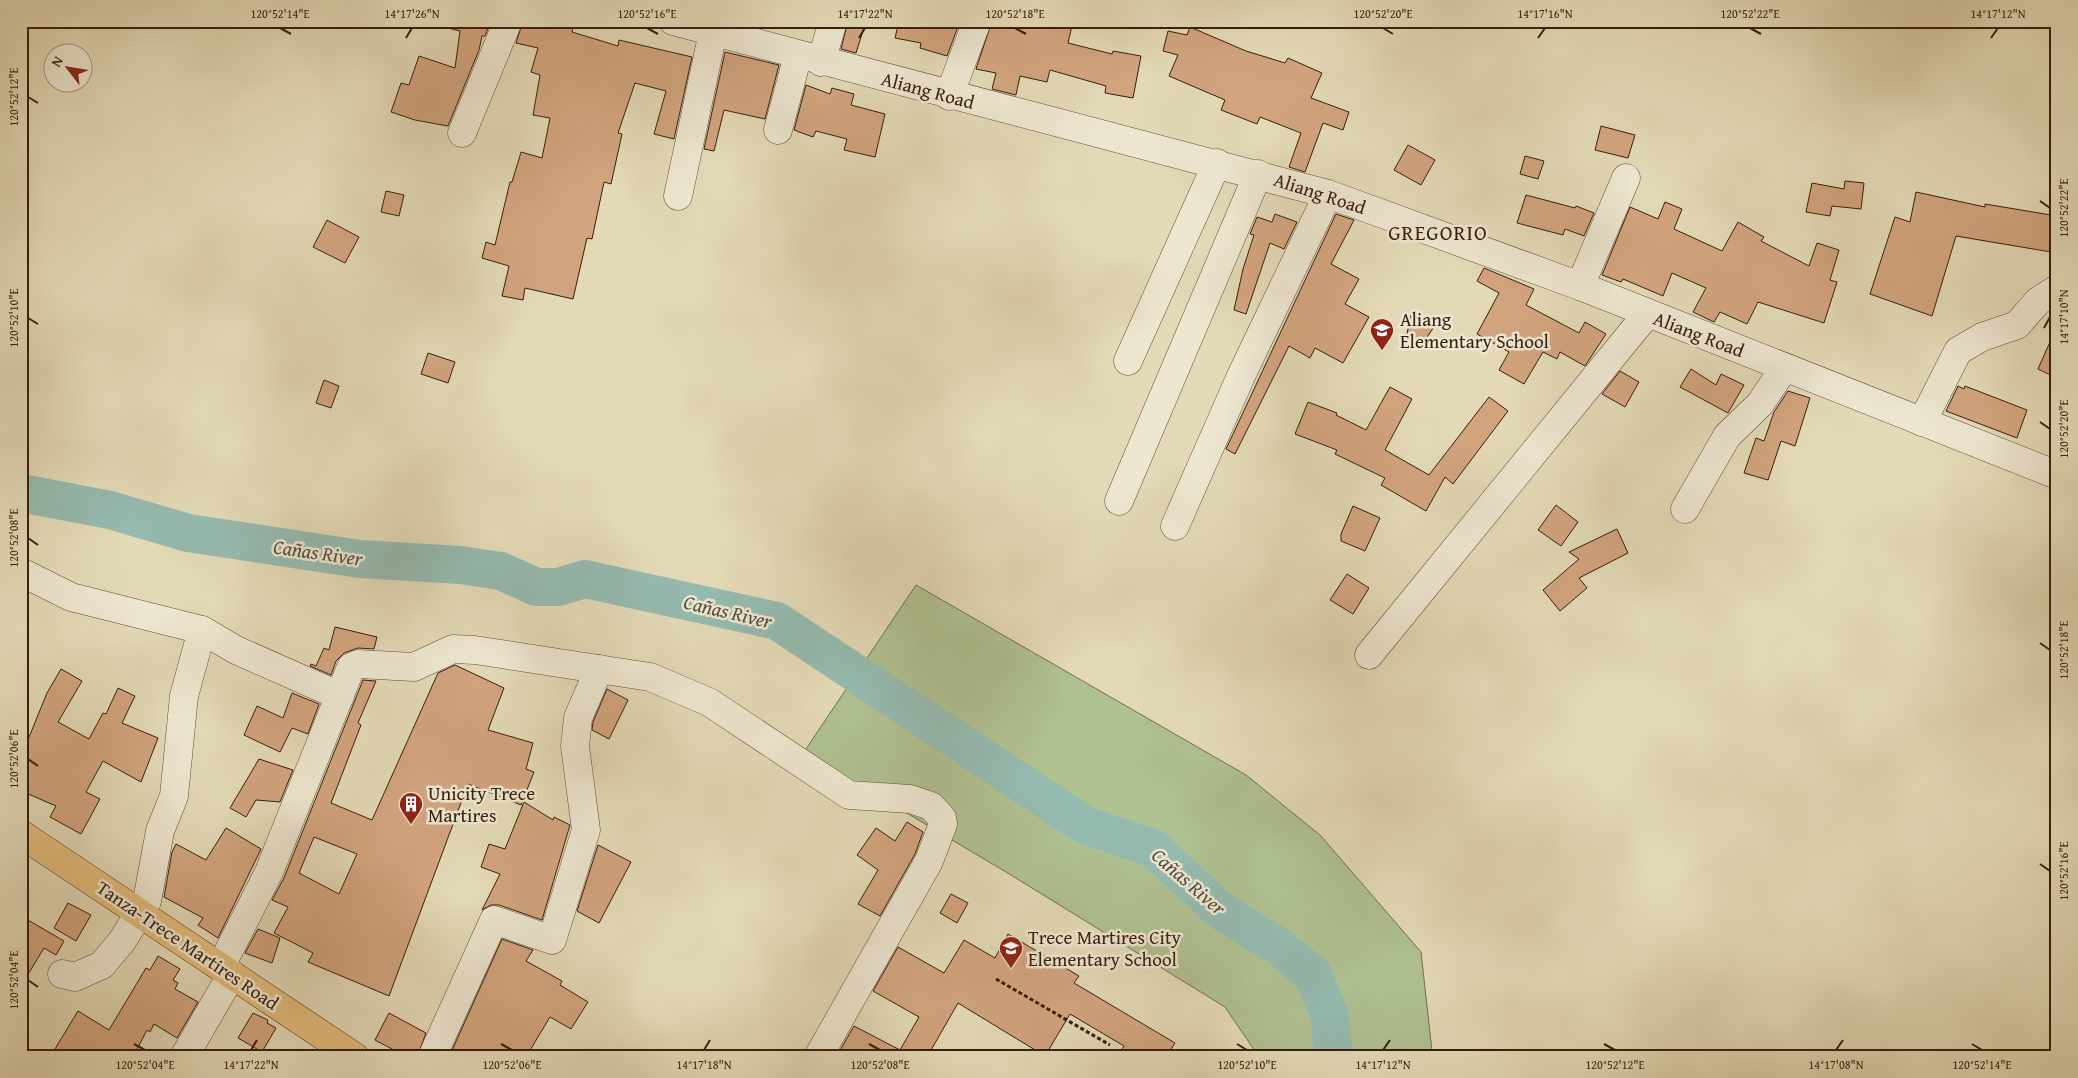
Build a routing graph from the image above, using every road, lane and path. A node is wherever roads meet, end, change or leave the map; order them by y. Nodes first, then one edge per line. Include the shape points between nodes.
1 (508, 21) edge
2 (673, 21) edge
3 (833, 21) edge
4 (977, 21) edge
5 (713, 32) junction
6 (810, 58) junction
7 (949, 96) junction
8 (778, 130) dead end
9 (462, 134) dead end
10 (1217, 163) junction
11 (1258, 174) junction
12 (1626, 178) dead end
13 (1328, 194) junction
14 (678, 196) dead end
15 (1580, 286) junction
16 (2057, 289) edge
17 (1647, 314) junction
18 (1128, 361) dead end
19 (1784, 368) junction
20 (1922, 422) junction
21 (2057, 475) edge
22 (1119, 501) dead end
23 (1685, 509) dead end
24 (1175, 526) dead end
25 (21, 572) edge
26 (202, 630) junction
27 (1369, 655) dead end
28 (599, 670) junction
29 (340, 696) junction
30 (21, 834) edge
31 (140, 914) junction
32 (227, 970) junction
33 (62, 974) dead end
34 (996, 979) dead end
35 (1110, 1045) dead end
36 (184, 1057) edge
37 (355, 1057) edge
38 (432, 1057) edge
39 (818, 1057) edge

1 - 9 street
2 - 5 street, Aliang Road
3 - 6 street
4 - 7 street
5 - 6 street, Aliang Road
5 - 14 street
6 - 7 street, Aliang Road
6 - 8 street
7 - 10 street, Aliang Road
10 - 11 street, Aliang Road
10 - 18 street
11 - 13 street, Aliang Road
11 - 22 street
12 - 15 street
13 - 15 street, Aliang Road
13 - 24 street via 1241,376
15 - 17 street, Aliang Road
16 - 20 street via 2038,301 2017,325 1982,337 1958,351
17 - 19 street, Aliang Road
17 - 27 street
19 - 20 street, Aliang Road
19 - 23 street via 1760,404 1727,436
20 - 21 street, Aliang Road
25 - 26 street via 71,597
26 - 29 street via 236,650
26 - 31 street via 184,696 174,796 160,831 147,902
28 - 29 street via 475,650 453,650 414,667 358,664 351,667
28 - 38 street via 578,718 575,746 586,830 552,940 494,920
28 - 39 street via 650,677 709,702 849,795 910,799 931,806 942,818 942,830 929,861
29 - 32 street
30 - 31 main road, Tanza-Trece Martires Road
31 - 32 main road, Tanza-Trece Martires Road
31 - 33 street via 102,965 75,977
32 - 36 street
32 - 37 main road, Tanza-Trece Martires Road
34 - 35 path

